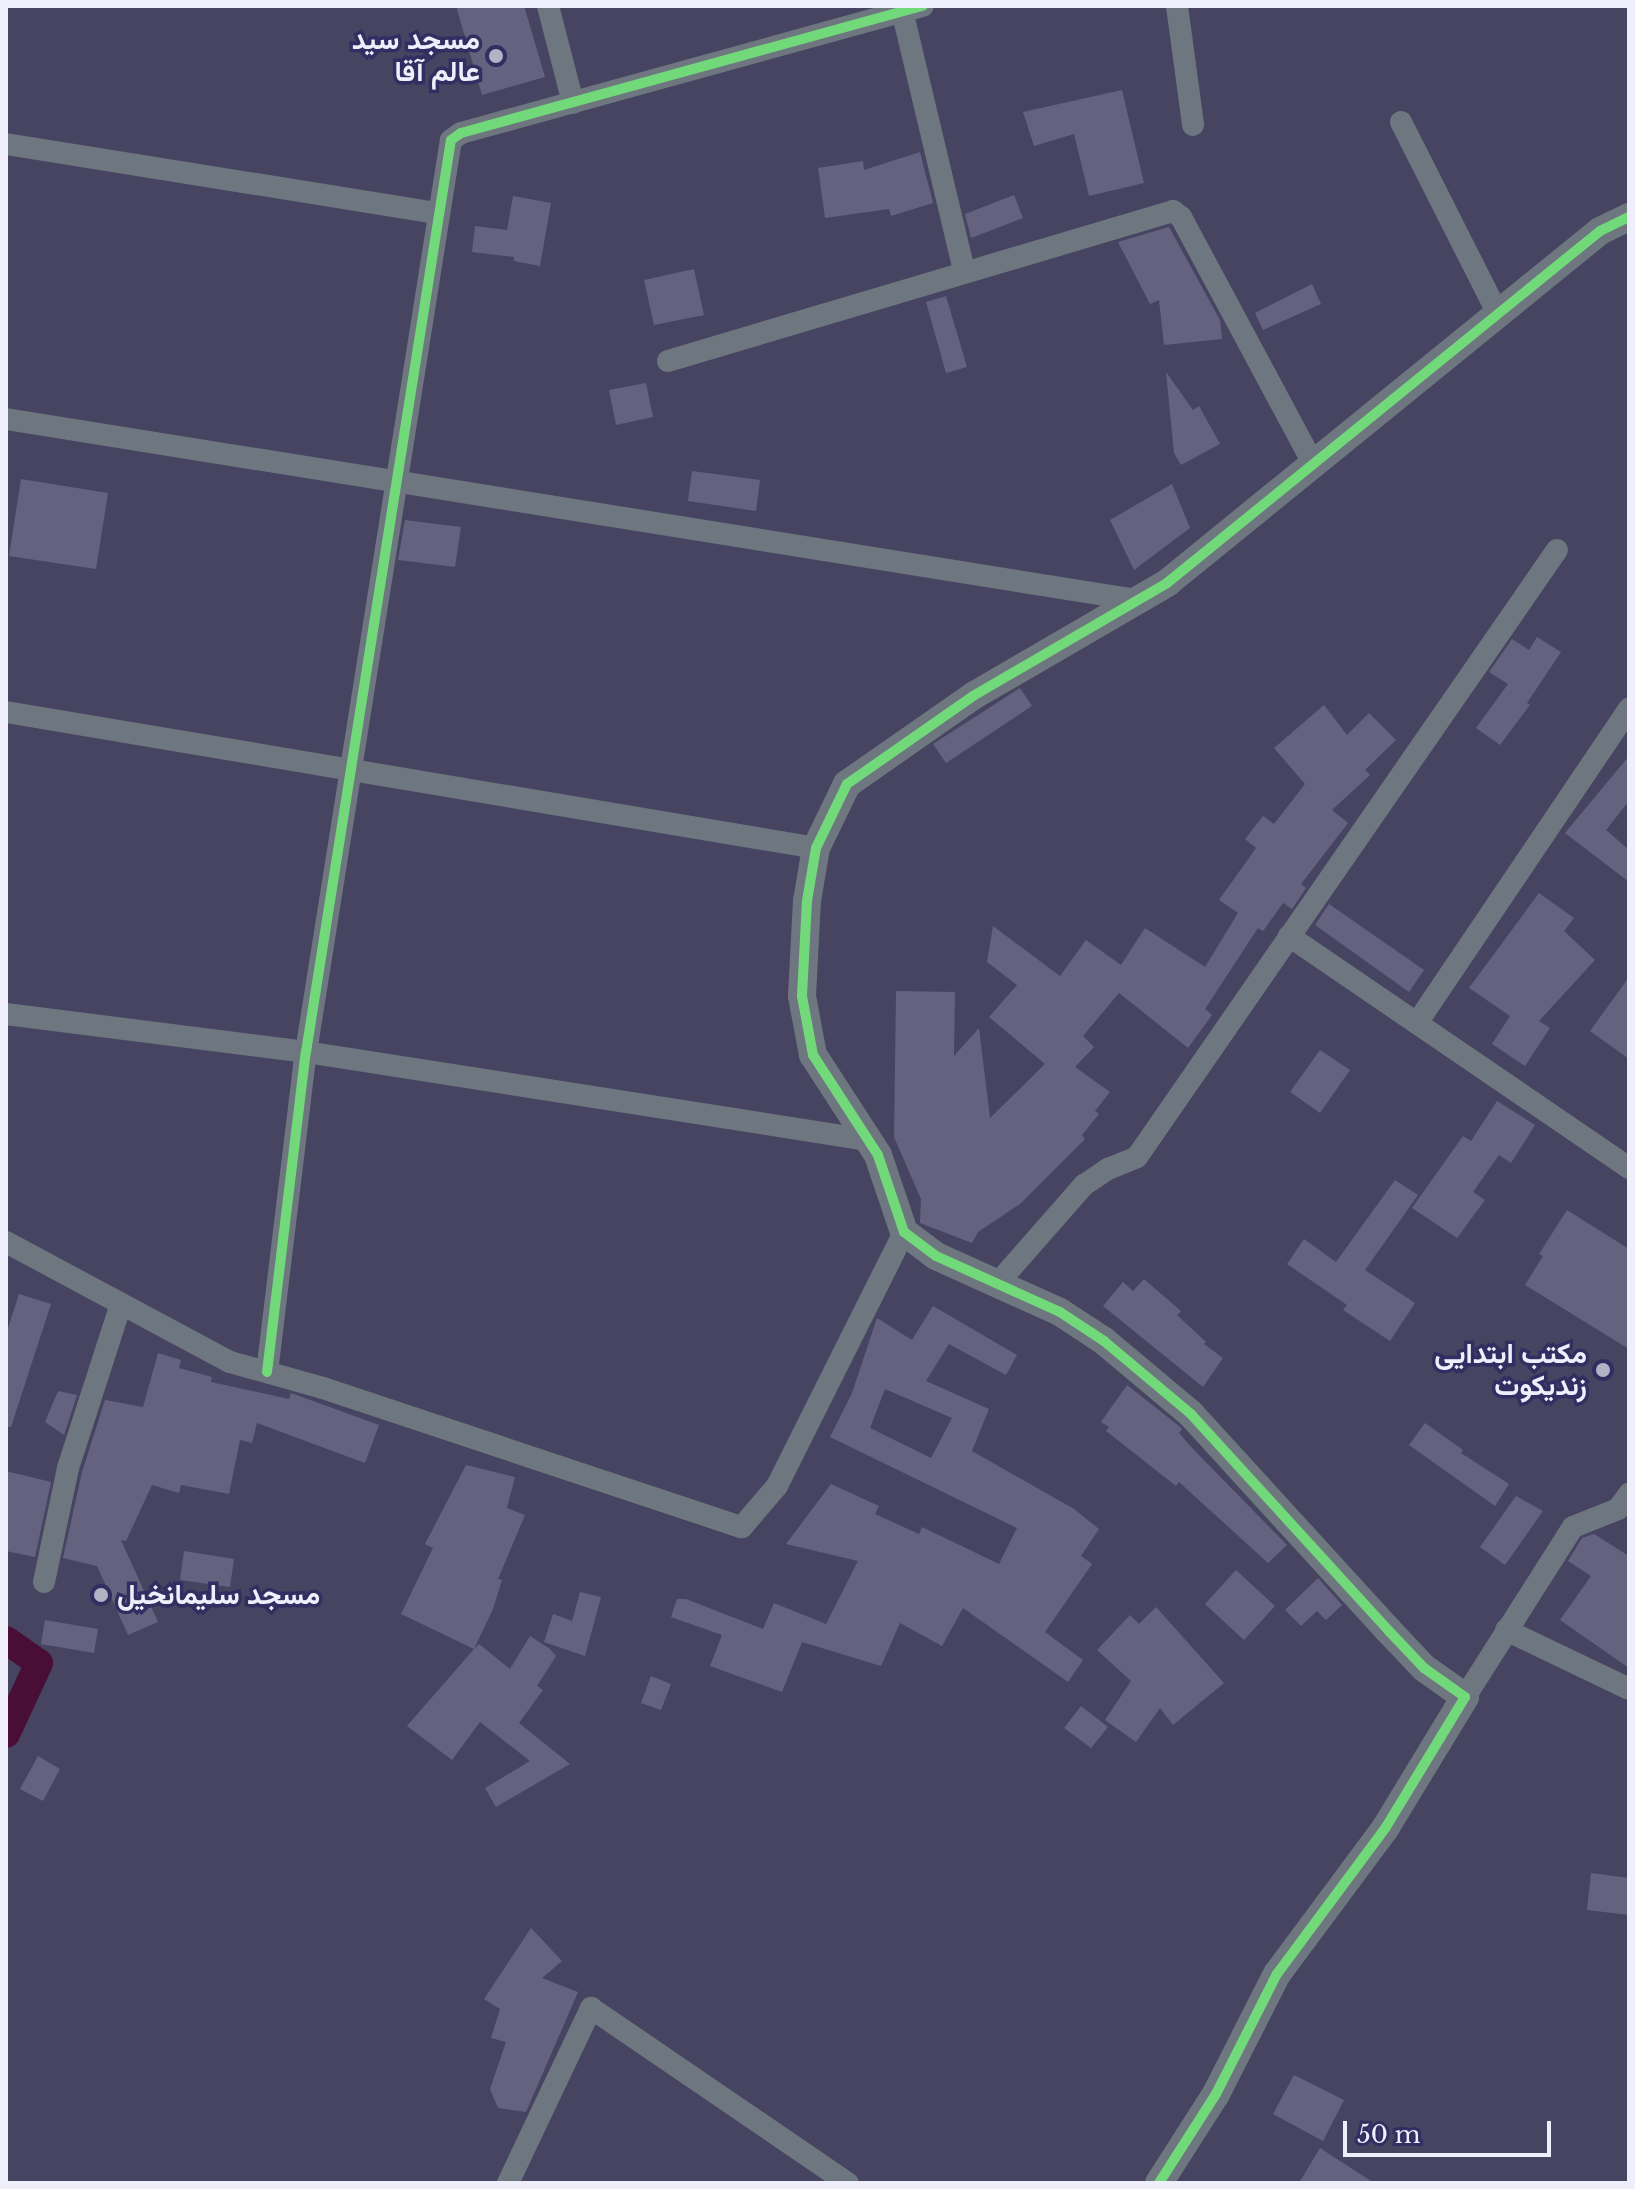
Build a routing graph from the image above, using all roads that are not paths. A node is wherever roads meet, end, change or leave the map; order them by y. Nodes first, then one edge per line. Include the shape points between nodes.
1 (548, 6) edge
2 (1177, 6) edge
3 (909, 8) edge
4 (573, 103) junction
5 (1401, 122) dead end
6 (1193, 125) dead end
7 (6, 144) edge
8 (439, 213) junction
9 (1629, 217) edge
10 (964, 271) junction
11 (1498, 314) junction
12 (668, 361) dead end
13 (6, 419) edge
14 (1313, 463) junction
15 (396, 481) junction
16 (1557, 550) dead end
17 (1136, 600) junction
18 (1629, 709) edge
19 (6, 712) edge
20 (350, 770) junction
21 (816, 848) junction
22 (1289, 936) junction
23 (6, 1014) edge
24 (1417, 1023) junction
25 (306, 1052) junction
26 (868, 1140) junction
27 (1629, 1168) edge
28 (904, 1232) junction
29 (6, 1242) edge
30 (997, 1284) junction
31 (121, 1304) junction
32 (267, 1372) junction
33 (1629, 1494) edge
34 (44, 1582) dead end
35 (1506, 1630) junction
36 (1629, 1689) edge
37 (1465, 1697) junction
38 (508, 2183) edge
39 (848, 2183) edge
40 (1159, 2183) edge

1 - 4 street
2 - 6 street
3 - 4 street
3 - 10 street
4 - 8 street via 451,140
5 - 11 street
7 - 8 street
8 - 15 street
9 - 11 street via 1600,231
10 - 12 street
10 - 14 street via 1173,211 1181,217
11 - 14 street
13 - 15 street
14 - 17 street via 1167,583
15 - 17 street
15 - 20 street
16 - 22 street
17 - 21 street via 973,696 847,784
18 - 24 street
19 - 20 street
20 - 21 street
20 - 25 street
21 - 26 street via 802,996 813,1055
22 - 24 street
22 - 30 street via 1137,1157 1084,1185
23 - 25 street
24 - 27 street
25 - 26 street
25 - 32 street
26 - 28 street
28 - 30 street via 936,1256
28 - 32 street via 777,1486 742,1527
29 - 31 street
30 - 37 street via 1060,1312 1104,1341 1191,1414 1424,1668
31 - 32 street via 230,1362
31 - 34 street via 68,1468
33 - 35 street via 1618,1509 1573,1527
35 - 36 street
35 - 37 street
37 - 40 street via 1386,1827 1277,1974 1216,2094
38 - 39 street via 591,2008

